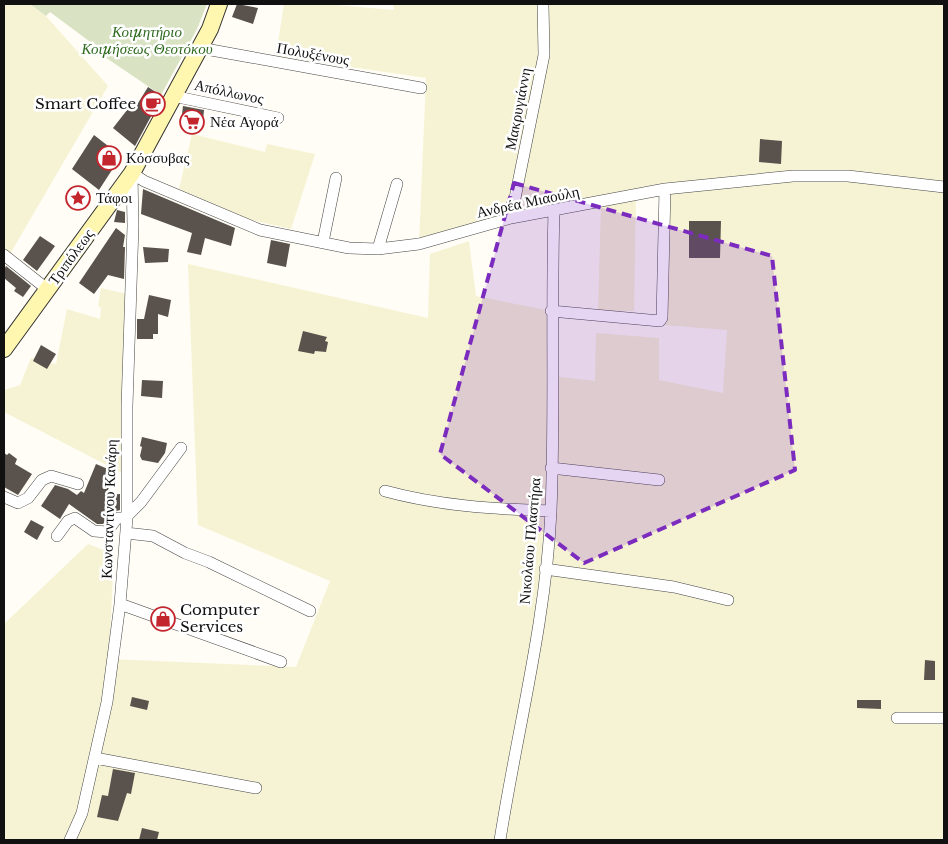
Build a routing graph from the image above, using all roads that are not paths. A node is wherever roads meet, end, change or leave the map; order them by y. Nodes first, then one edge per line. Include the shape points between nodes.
1 (219, 4) edge
2 (543, 4) edge
3 (200, 48) junction
4 (421, 88) dead end
5 (174, 96) junction
6 (278, 118) dead end
7 (132, 173) junction
8 (336, 178) dead end
9 (397, 184) dead end
10 (944, 187) edge
11 (665, 189) junction
12 (554, 211) junction
13 (511, 218) junction
14 (323, 242) junction
15 (378, 248) junction
16 (4, 255) edge
17 (47, 289) junction
18 (551, 311) junction
19 (4, 349) edge
20 (181, 448) dead end
21 (551, 468) junction
22 (659, 480) dead end
23 (78, 484) dead end
24 (385, 492) dead end
25 (4, 497) edge
26 (551, 512) junction
27 (127, 517) junction
28 (126, 533) junction
29 (57, 536) dead end
30 (545, 569) junction
31 (728, 600) dead end
32 (120, 604) junction
33 (310, 611) dead end
34 (280, 662) dead end
35 (898, 718) dead end
36 (944, 718) edge
37 (95, 758) junction
38 (256, 788) dead end
39 (70, 840) edge
40 (500, 840) edge

1 - 3 main road, Τριπόλεως
2 - 13 street, Μακρυγιάννη via 544,55
3 - 4 street, Πολυξένους
3 - 5 main road, Τριπόλεως
5 - 6 street, Απόλλωνος
5 - 7 main road, Τριπόλεως
7 - 14 street, Ανδρέα Μιαούλη via 260,230
7 - 17 main road, Τριπόλεως
7 - 27 street, Κωνσταντίνου Κανάρη
8 - 14 street
9 - 15 street
10 - 11 street, Ανδρέα Μιαούλη via 848,176 793,176
11 - 12 street, Ανδρέα Μιαούλη
11 - 18 street via 660,321
12 - 13 street, Ανδρέα Μιαούλη
12 - 18 street, Νικολάου Πλαστήρα
13 - 15 street, Ανδρέα Μιαούλη via 419,244
14 - 15 street, Ανδρέα Μιαούλη via 349,248
16 - 17 street
17 - 19 main road, Τριπόλεως
18 - 21 street, Νικολάου Πλαστήρα
20 - 27 street
21 - 22 street
21 - 26 street, Νικολάου Πλαστήρα
23 - 25 street via 51,476 42,480 28,498 18,503
24 - 26 street via 424,502 472,508
26 - 30 street, Νικολάου Πλαστήρα
27 - 28 street, Κωνσταντίνου Κανάρη
27 - 29 street via 117,518 107,532 94,530 75,518 68,521
28 - 32 street, Κωνσταντίνου Κανάρη
28 - 33 street via 153,536
30 - 31 street via 674,587
30 - 40 street, Νικολάου Πλαστήρα
32 - 34 street
32 - 37 street, Κωνσταντίνου Κανάρη via 107,702
35 - 36 street
37 - 38 street
37 - 39 street, Κωνσταντίνου Κανάρη via 82,814

